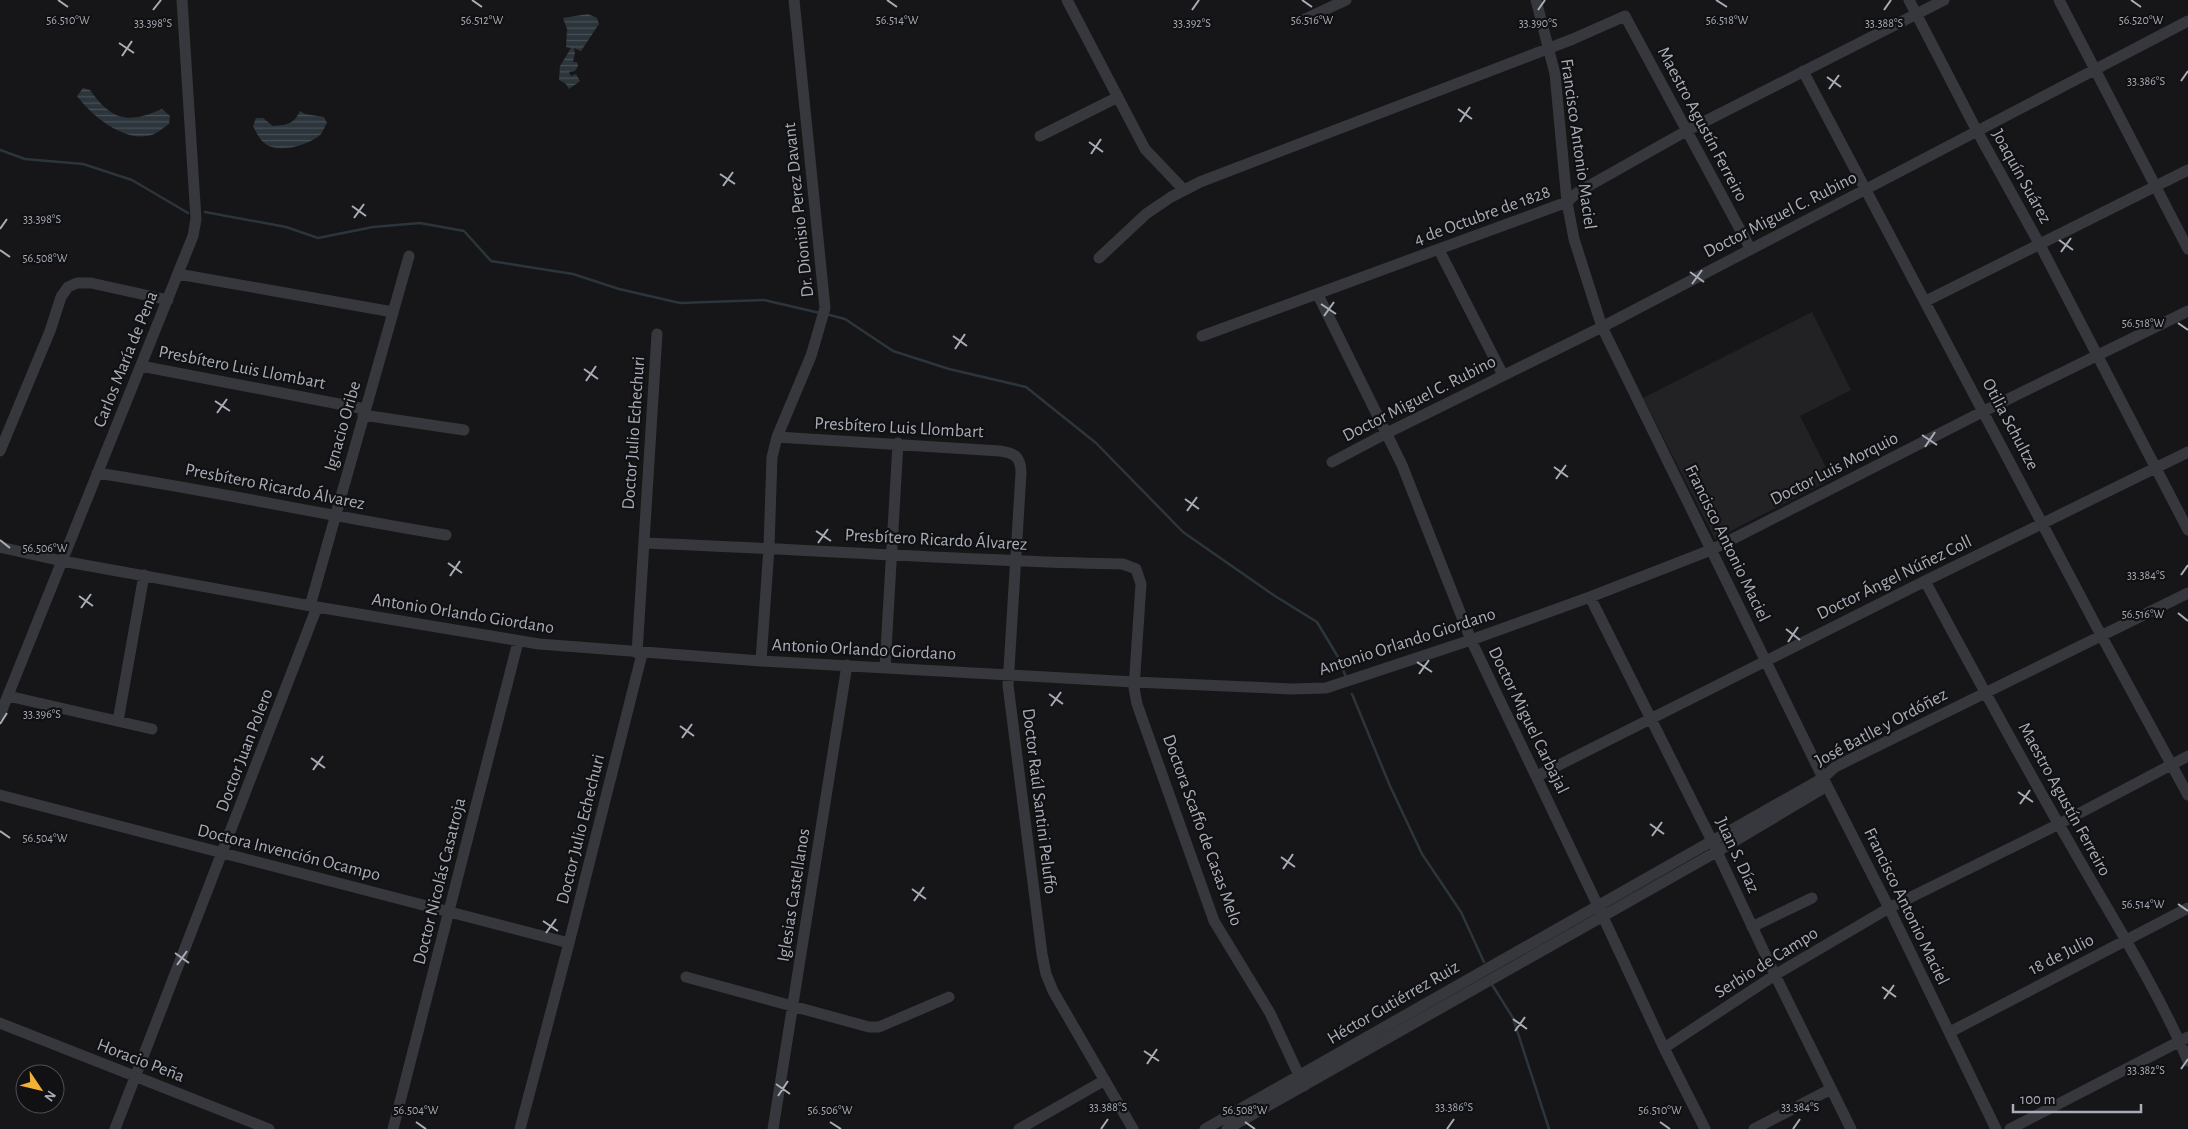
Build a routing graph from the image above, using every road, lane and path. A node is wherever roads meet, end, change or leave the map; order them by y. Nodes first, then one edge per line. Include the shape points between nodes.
1 (182, 0) edge
2 (794, 0) edge
3 (1067, 0) edge
4 (1346, 0) edge
5 (1536, 0) edge
6 (1909, 0) edge
7 (1944, 0) edge
8 (2058, 0) edge
9 (1916, 14) junction
10 (1302, 20) dead end
11 (2188, 21) edge
12 (1548, 47) junction
13 (2095, 69) junction
14 (1803, 71) junction
15 (1118, 97) junction
16 (1688, 130) junction
17 (1977, 131) junction
18 (1040, 136) dead end
19 (2188, 170) edge
20 (2155, 187) junction
21 (1184, 190) junction
22 (1866, 190) junction
23 (1567, 202) junction
24 (2040, 245) junction
25 (1750, 248) junction
26 (1439, 250) junction
27 (2188, 250) edge
28 (409, 256) dead end
29 (1099, 258) dead end
30 (178, 274) junction
31 (1318, 295) junction
32 (168, 300) junction
33 (1926, 302) junction
34 (2188, 311) edge
35 (393, 312) junction
36 (1602, 327) junction
37 (657, 334) dead end
38 (1202, 336) dead end
39 (2098, 356) junction
40 (141, 366) junction
41 (1503, 375) junction
42 (1984, 411) junction
43 (364, 412) junction
44 (464, 430) dead end
45 (1385, 434) junction
46 (776, 437) junction
47 (898, 443) junction
48 (0, 451) edge
49 (2188, 452) edge
50 (1018, 456) joint
51 (1332, 462) dead end
52 (2156, 468) junction
53 (97, 473) junction
54 (335, 516) junction
55 (2044, 524) junction
56 (2188, 530) edge
57 (446, 534) dead end
58 (644, 543) junction
59 (0, 547) edge
60 (769, 548) junction
61 (1711, 550) junction
62 (891, 555) junction
63 (62, 561) junction
64 (1015, 562) junction
65 (1136, 569) joint
66 (144, 575) junction
67 (1925, 581) junction
68 (2188, 593) edge
69 (1590, 597) junction
70 (314, 607) junction
71 (2101, 635) junction
72 (1470, 640) junction
73 (518, 642) junction
74 (639, 653) junction
75 (761, 661) junction
76 (1767, 661) junction
77 (847, 665) junction
78 (885, 668) junction
79 (1008, 675) junction
80 (1134, 682) junction
81 (1985, 692) junction
82 (4, 699) edge
83 (0, 715) edge
84 (1652, 719) junction
85 (118, 721) junction
86 (152, 729) dead end
87 (2188, 756) edge
88 (2172, 765) junction
89 (1536, 776) junction
90 (1825, 782) junction
91 (2188, 794) edge
92 (0, 795) edge
93 (2059, 824) junction
94 (1712, 842) junction
95 (223, 853) junction
96 (1812, 898) dead end
97 (1890, 908) junction
98 (2188, 908) edge
99 (449, 912) junction
100 (1600, 912) junction
101 (1752, 927) junction
102 (2126, 941) junction
103 (569, 943) junction
104 (1775, 975) junction
105 (686, 977) dead end
106 (949, 997) dead end
107 (793, 1007) junction
108 (0, 1023) edge
109 (1950, 1032) junction
110 (2184, 1039) edge
111 (1664, 1048) junction
112 (2188, 1061) edge
113 (135, 1076) junction
114 (1105, 1080) junction
115 (1301, 1081) junction
116 (1831, 1089) junction
117 (115, 1129) edge
118 (270, 1129) edge
119 (392, 1129) edge
120 (520, 1129) edge
121 (773, 1129) edge
122 (1019, 1129) edge
123 (1133, 1129) edge
124 (1205, 1129) edge
125 (1227, 1129) edge
126 (1705, 1129) edge
127 (1754, 1129) edge
128 (1852, 1129) edge
129 (1996, 1129) edge
130 (2010, 1129) edge

1 - 30 street, Carlos María de Pena via 196,219
2 - 46 street, Dr. Dionisio Perez Davant via 825,308 811,356
3 - 15 street
4 - 10 street
5 - 12 street, Francisco Antonio Maciel
6 - 9 street, Joaquín Suárez
7 - 9 street, 4 de Octubre de 1828
8 - 13 street
9 - 14 street, 4 de Octubre de 1828
9 - 17 street, Joaquín Suárez
11 - 13 street, Doctor Miguel C. Rubino
12 - 16 street, Maestro Agustín Ferreiro via 1625,16
12 - 21 street
12 - 23 street, Francisco Antonio Maciel via 1555,74
13 - 17 street, Doctor Miguel C. Rubino
13 - 20 street
14 - 16 street, 4 de Octubre de 1828
14 - 22 street, Otilia Schultze
15 - 18 street
15 - 21 street via 1145,148
16 - 23 street, 4 de Octubre de 1828 via 1578,192
16 - 25 street, Maestro Agustín Ferreiro
17 - 22 street, Doctor Miguel C. Rubino
17 - 24 street, Joaquín Suárez
19 - 20 street
20 - 24 street
20 - 27 street
21 - 29 street via 1146,214
22 - 25 street, Doctor Miguel C. Rubino
22 - 33 street, Otilia Schultze
23 - 26 street, 4 de Octubre de 1828
23 - 36 street, Francisco Antonio Maciel via 1574,239
24 - 33 street
24 - 39 street, Joaquín Suárez
25 - 36 street, Doctor Miguel C. Rubino
26 - 31 street, 4 de Octubre de 1828
26 - 41 street
28 - 35 street, Ignacio Oribe
30 - 32 street, Carlos María de Pena
30 - 35 street
31 - 38 street, 4 de Octubre de 1828
31 - 45 street, Doctor Miguel Carbajal
32 - 40 street, Carlos María de Pena
32 - 48 street via 91,283 68,287 61,297
33 - 42 street, Otilia Schultze
34 - 39 street, Doctor Luis Morquio
35 - 43 street, Ignacio Oribe
36 - 41 street, Doctor Miguel C. Rubino
36 - 61 street, Francisco Antonio Maciel
37 - 58 street, Doctor Julio Echechuri
39 - 42 street, Doctor Luis Morquio
39 - 52 street, Joaquín Suárez
40 - 43 street, Presbítero Luis Llombart
40 - 53 street, Carlos María de Pena
41 - 45 street, Doctor Miguel C. Rubino
42 - 55 street, Otilia Schultze
42 - 61 street, Doctor Luis Morquio
43 - 44 street, Presbítero Luis Llombart
43 - 54 street, Ignacio Oribe
45 - 51 street, Doctor Miguel C. Rubino
45 - 72 street, Doctor Miguel Carbajal via 1402,465
46 - 47 street, Presbítero Luis Llombart
46 - 60 street, Dr. Dionisio Perez Davant via 772,457
47 - 50 street, Presbítero Luis Llombart via 1000,451
47 - 62 street
49 - 52 street, Doctor Ángel Núñez Coll
50 - 64 street, Doctor Raúl Santini Peluffo via 1022,473
52 - 55 street, Doctor Ángel Núñez Coll
52 - 56 street, Joaquín Suárez
53 - 54 street, Presbítero Ricardo Álvarez
53 - 63 street, Carlos María de Pena
54 - 57 street, Presbítero Ricardo Álvarez
54 - 70 street, Ignacio Oribe
55 - 67 street, Doctor Ángel Núñez Coll
55 - 71 street, Otilia Schultze
58 - 60 street, Presbítero Ricardo Álvarez
58 - 74 street, Doctor Julio Echechuri
59 - 63 street, Antonio Orlando Giordano
60 - 62 street, Presbítero Ricardo Álvarez
60 - 75 street, Dr. Dionisio Perez Davant
61 - 69 street, Antonio Orlando Giordano
61 - 76 street, Francisco Antonio Maciel
62 - 64 street, Presbítero Ricardo Álvarez
62 - 78 street
63 - 66 street, Antonio Orlando Giordano
63 - 82 street, Carlos María de Pena
64 - 65 street, Presbítero Ricardo Álvarez via 1127,565
64 - 79 street, Doctor Raúl Santini Peluffo
65 - 80 street, Doctora Scaffo de Casas Melo via 1141,584
66 - 70 street, Antonio Orlando Giordano
66 - 85 street
67 - 76 street, Doctor Ángel Núñez Coll
67 - 81 street, Maestro Agustín Ferreiro
68 - 71 street, José Batlle y Ordóñez
69 - 72 street, Antonio Orlando Giordano
69 - 84 street, Juan S. Díaz
70 - 73 street, Antonio Orlando Giordano
70 - 95 street, Doctor Juan Polero
71 - 81 street, José Batlle y Ordóñez
71 - 88 street, Otilia Schultze
72 - 80 street, Antonio Orlando Giordano via 1326,688
72 - 89 street, Doctor Miguel Carbajal
73 - 74 street, Antonio Orlando Giordano
73 - 99 street, Doctor Nicolás Casatroja
74 - 75 street, Antonio Orlando Giordano
74 - 103 street, Doctor Julio Echechuri
75 - 77 street, Antonio Orlando Giordano
76 - 84 street, Doctor Ángel Núñez Coll
76 - 90 street, Francisco Antonio Maciel
77 - 78 street, Antonio Orlando Giordano
77 - 107 street, Iglesias Castellanos
78 - 79 street, Antonio Orlando Giordano
79 - 80 street, Antonio Orlando Giordano
79 - 114 street, Doctor Raúl Santini Peluffo via 1044,964 1053,991
80 - 115 street, Doctora Scaffo de Casas Melo via 1137,704 1214,921 1270,1013
81 - 90 street, José Batlle y Ordóñez via 1835,767
81 - 93 street, Maestro Agustín Ferreiro
82 - 83 street, Carlos María de Pena
82 - 85 street
84 - 89 street, Doctor Ángel Núñez Coll
84 - 94 street, Juan S. Díaz
85 - 86 street
87 - 88 street, Serbio de Campo
88 - 91 street, Otilia Schultze
88 - 93 street, Serbio de Campo
89 - 100 street, Doctor Miguel Carbajal
90 - 94 street, José Batlle y Ordóñez
90 - 97 street, Francisco Antonio Maciel
90 - 100 street, José Batlle y Ordóñez
92 - 95 street, Doctora Invención Ocampo
93 - 97 street, Serbio de Campo
93 - 102 street, Maestro Agustín Ferreiro
94 - 100 street, José Batlle y Ordóñez
94 - 101 street, Juan S. Díaz
95 - 99 street, Doctora Invención Ocampo
95 - 113 street, Doctor Juan Polero
96 - 101 street
97 - 104 street, Serbio de Campo
97 - 109 street, Francisco Antonio Maciel
98 - 102 street, 18 de Julio
99 - 103 street, Doctora Invención Ocampo
99 - 119 street, Doctor Nicolás Casatroja
100 - 111 street, Doctor Miguel Carbajal
100 - 115 street, Héctor Gutiérrez Ruiz
101 - 104 street, Juan S. Díaz
102 - 109 street, 18 de Julio
102 - 110 street, Maestro Agustín Ferreiro
103 - 120 street, Doctor Julio Echechuri
104 - 111 street, Serbio de Campo
104 - 116 street, Juan S. Díaz
105 - 107 street
106 - 107 street via 879,1027
107 - 121 street, Iglesias Castellanos
108 - 113 street, Horacio Peña
109 - 129 street, Francisco Antonio Maciel
110 - 112 street, Maestro Agustín Ferreiro
110 - 130 street
111 - 126 street, Doctor Miguel Carbajal
113 - 117 street, Doctor Juan Polero
113 - 118 street, Horacio Peña
114 - 122 street
114 - 123 street, Doctor Raúl Santini Peluffo
115 - 124 street, Héctor Gutiérrez Ruiz
115 - 125 street, Héctor Gutiérrez Ruiz
116 - 127 street
116 - 128 street, Juan S. Díaz

